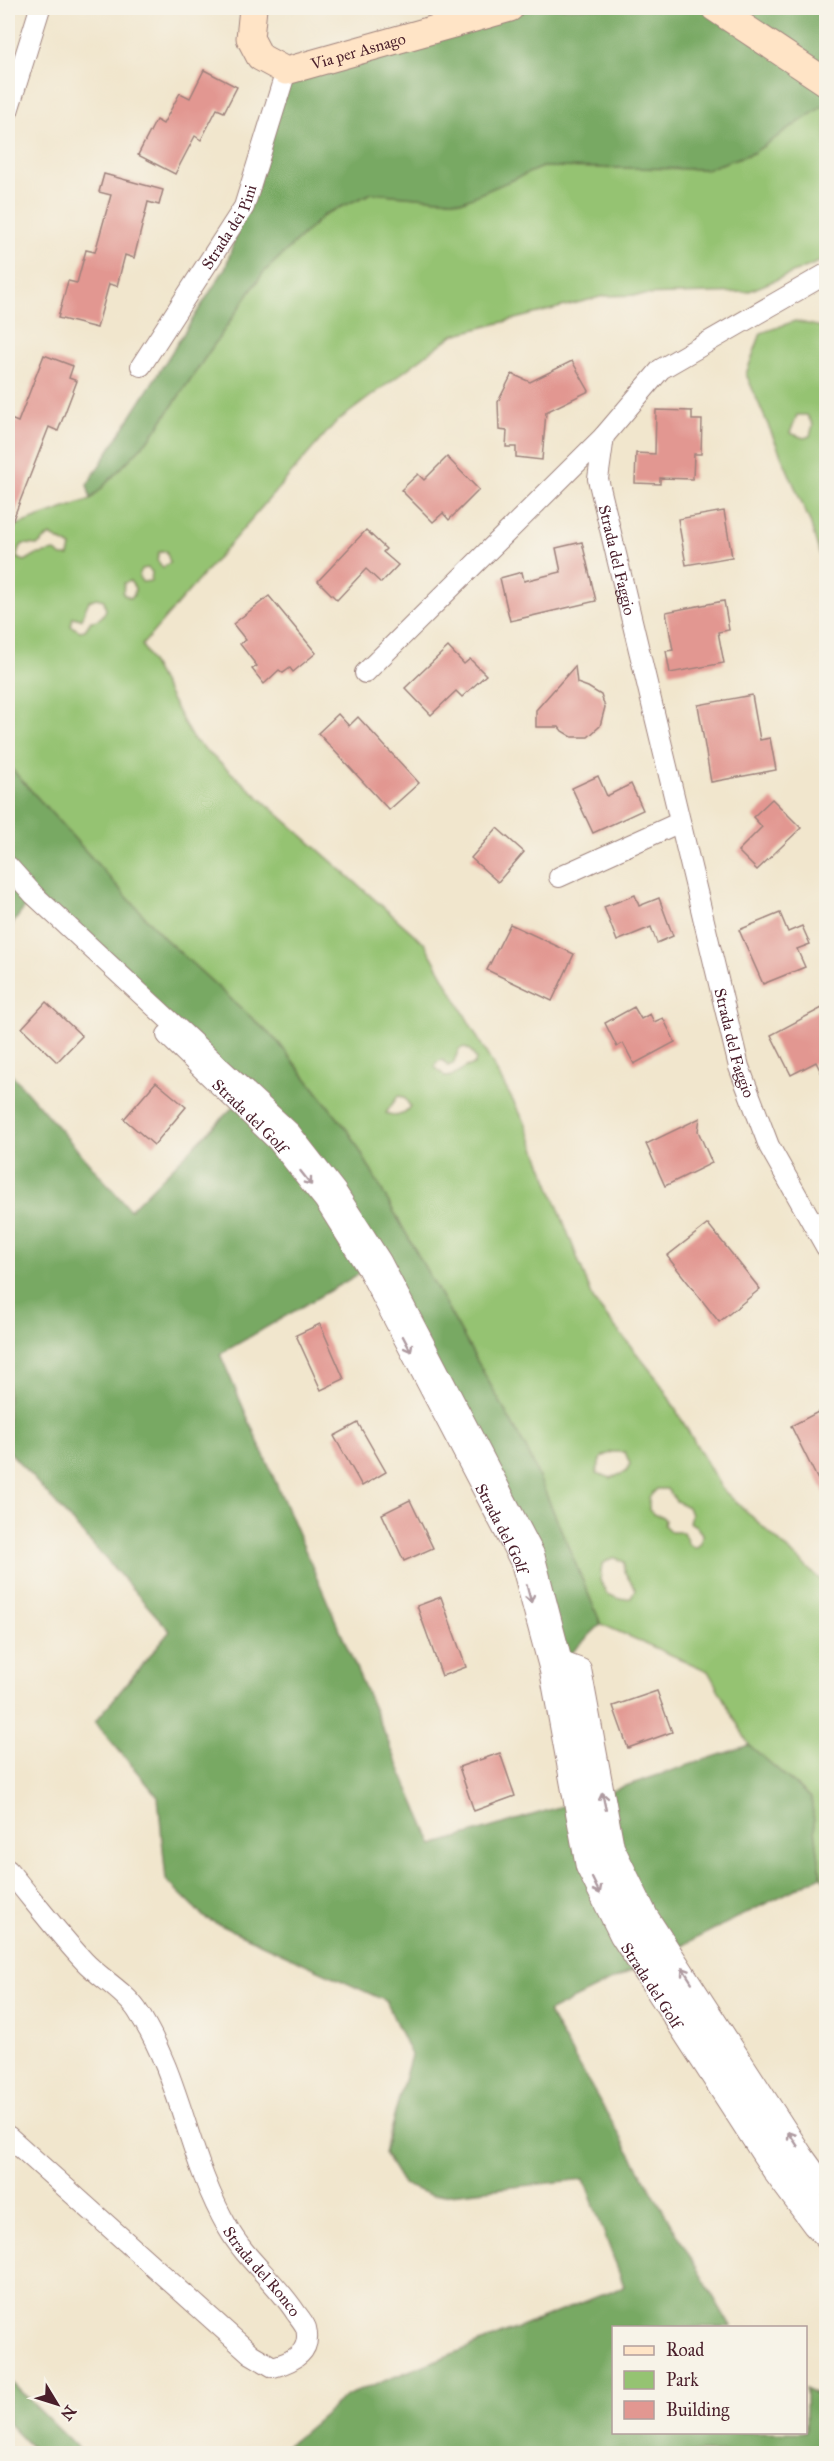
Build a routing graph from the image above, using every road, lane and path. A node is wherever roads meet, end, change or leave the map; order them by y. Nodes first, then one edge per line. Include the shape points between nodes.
1 (40, 8) edge
2 (253, 8) edge
3 (510, 8) edge
4 (715, 8) edge
5 (286, 71) junction
6 (826, 82) edge
7 (8, 111) edge
8 (826, 274) edge
9 (141, 366) dead end
10 (604, 436) junction
11 (364, 673) dead end
12 (678, 823) junction
13 (8, 866) edge
14 (559, 877) dead end
15 (34, 895) junction
16 (826, 1247) edge
17 (562, 1662) junction
18 (8, 1870) edge
19 (8, 2136) edge
20 (826, 2187) edge
21 (826, 2218) edge
22 (826, 2240) edge

1 - 7 street
2 - 5 street via 250,38 260,57
3 - 5 street, Via per Asnago
4 - 6 street
5 - 9 street, Strada dei Pini via 244,207
8 - 10 street via 661,369
10 - 11 street
10 - 12 street, Strada del Faggio via 598,479
12 - 14 street
12 - 16 street, Strada del Faggio via 739,1067 769,1146
13 - 15 street, Strada del Golf
15 - 17 street, Strada del Golf via 290,1132 336,1191 381,1261 534,1554
15 -> 22 street, Strada del Golf via 57,934 277,1141 324,1200 368,1270 521,1563 550,1671 586,1867 620,1936 775,2175
20 -> 17 street via 648,1916 614,1847 581,1669
17 - 21 street, Strada del Golf via 598,1858 633,1927
18 - 19 street, Strada del Ronco via 85,1962 135,2008 161,2051 211,2199 237,2245 290,2304 306,2328 305,2347 293,2362 273,2367 251,2354

